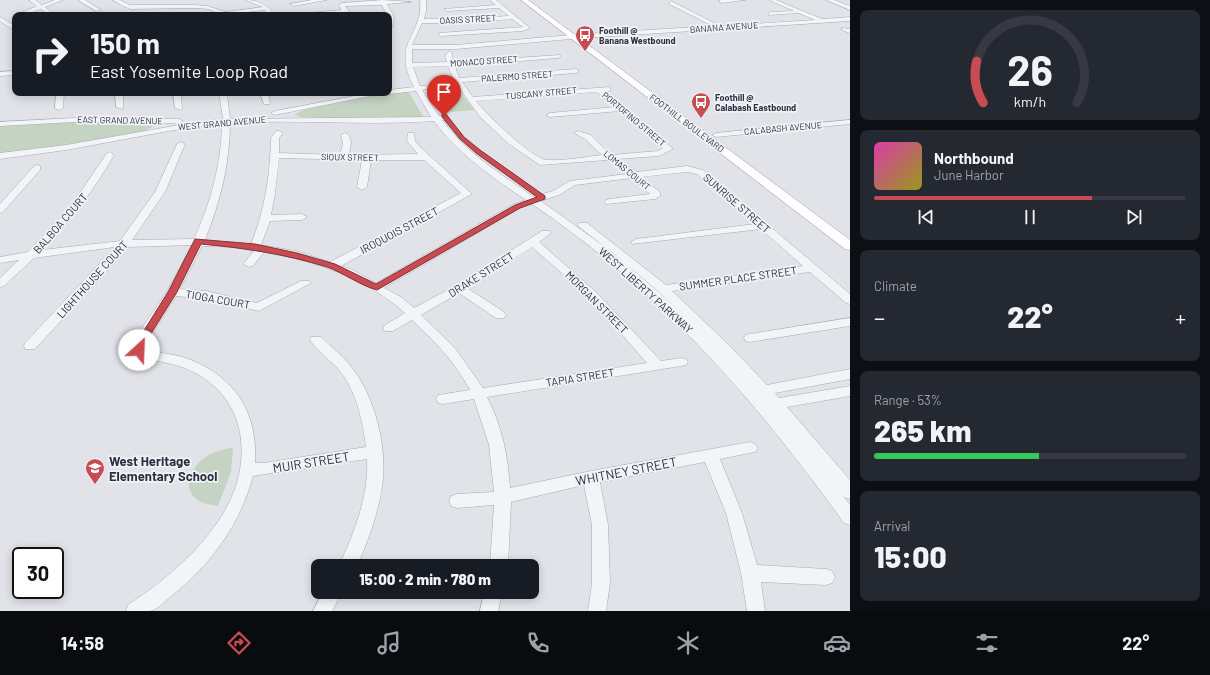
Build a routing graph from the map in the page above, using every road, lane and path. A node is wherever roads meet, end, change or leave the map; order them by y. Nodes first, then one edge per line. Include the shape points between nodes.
1 (32, 0) edge
2 (60, 0) edge
3 (81, 0) edge
4 (116, 0) edge
5 (248, 0) edge
6 (324, 0) edge
7 (423, 0) edge
8 (429, 0) edge
9 (493, 0) edge
10 (524, 0) edge
11 (533, 0) edge
12 (742, 0) edge
13 (772, 0) edge
14 (829, 0) edge
15 (305, 1) edge
16 (721, 1) dead end
17 (384, 2) junction
18 (408, 2) dead end
19 (671, 3) dead end
20 (293, 4) dead end
21 (430, 6) dead end
22 (500, 6) junction
23 (41, 7) junction
24 (267, 8) junction
25 (850, 8) edge
26 (447, 9) dead end
27 (98, 10) dead end
28 (27, 12) edge
29 (48, 12) edge
30 (222, 12) edge
31 (240, 12) edge
32 (270, 12) edge
33 (315, 12) edge
34 (346, 12) edge
35 (389, 12) edge
36 (800, 12) junction
37 (770, 14) dead end
38 (514, 17) junction
39 (8, 18) dead end
40 (426, 19) junction
41 (850, 19) edge
42 (0, 20) edge
43 (822, 21) junction
44 (12, 27) edge
45 (719, 27) junction
46 (441, 34) dead end
47 (578, 37) junction
48 (418, 44) junction
49 (410, 46) junction
50 (550, 49) dead end
51 (499, 52) dead end
52 (449, 53) dead end
53 (558, 56) junction
54 (506, 60) junction
55 (564, 61) dead end
56 (416, 62) junction
57 (450, 64) junction
58 (409, 65) junction
59 (570, 66) dead end
60 (12, 72) edge
61 (0, 74) edge
62 (457, 80) junction
63 (422, 88) junction
64 (598, 89) junction
65 (612, 89) dead end
66 (392, 92) edge
67 (431, 95) dead end
68 (60, 96) edge
69 (119, 96) edge
70 (177, 96) edge
71 (223, 96) edge
72 (265, 96) edge
73 (365, 96) edge
74 (471, 99) junction
75 (267, 102) dead end
76 (437, 105) dead end
77 (313, 106) junction
78 (120, 107) dead end
79 (59, 108) dead end
80 (179, 108) dead end
81 (622, 109) junction
82 (550, 115) dead end
83 (441, 118) junction
84 (303, 119) junction
85 (227, 120) junction
86 (147, 121) junction
87 (850, 122) edge
88 (0, 124) edge
89 (279, 132) dead end
90 (578, 133) dead end
91 (345, 135) dead end
92 (716, 135) junction
93 (411, 136) dead end
94 (128, 137) junction
95 (181, 144) dead end
96 (110, 155) dead end
97 (275, 155) junction
98 (0, 156) edge
99 (425, 157) junction
100 (608, 157) junction
101 (344, 158) junction
102 (367, 158) junction
103 (37, 168) dead end
104 (634, 175) junction
105 (362, 187) dead end
106 (538, 199) junction
107 (609, 202) dead end
108 (0, 210) edge
109 (302, 217) dead end
110 (264, 218) junction
111 (763, 226) junction
112 (546, 233) dead end
113 (850, 233) edge
114 (198, 241) junction
115 (126, 242) junction
116 (533, 242) junction
117 (636, 242) dead end
118 (850, 246) edge
119 (258, 247) junction
120 (33, 254) junction
121 (0, 260) edge
122 (249, 264) dead end
123 (332, 266) junction
124 (812, 268) junction
125 (305, 283) dead end
126 (0, 284) edge
127 (377, 287) junction
128 (459, 288) junction
129 (663, 289) junction
130 (173, 292) junction
131 (850, 300) edge
132 (416, 314) junction
133 (500, 315) dead end
134 (850, 322) edge
135 (389, 328) dead end
136 (750, 338) dead end
137 (316, 340) dead end
138 (30, 346) dead end
139 (681, 362) dead end
140 (658, 364) junction
141 (850, 374) edge
142 (765, 390) junction
143 (750, 392) junction
144 (850, 392) edge
145 (479, 393) junction
146 (443, 400) dead end
147 (770, 405) junction
148 (750, 448) dead end
149 (373, 452) junction
150 (710, 455) junction
151 (248, 470) junction
152 (591, 477) junction
153 (850, 492) edge
154 (503, 495) junction
155 (457, 501) dead end
156 (850, 518) edge
157 (350, 559) edge
158 (500, 559) edge
159 (750, 573) junction
160 (826, 577) dead end
161 (329, 599) edge
162 (492, 599) edge
163 (135, 611) edge
164 (322, 611) edge
165 (489, 611) edge
166 (597, 611) edge
167 (756, 611) edge

1 - 23 street
2 - 23 street
3 - 27 street
4 - 30 street via 129,7 188,4 208,6
5 - 24 street
6 - 15 street
7 - 40 street
8 - 21 street
9 - 22 street
10 - 47 main road, FOOTHILL BOULEVARD
11 - 47 main road, FOOTHILL BOULEVARD
12 - 16 street
13 - 36 street
14 - 25 street
15 - 20 street
15 - 33 street
17 - 18 street
17 - 34 street via 342,5
17 - 35 street
19 - 45 street
22 - 26 street
22 - 38 street
23 - 28 street
23 - 29 street
24 - 31 street
24 - 32 street
36 - 37 street
36 - 43 street
38 - 40 street, OASIS STREET
38 - 46 street via 527,28
39 - 42 street
40 - 48 street
40 - 49 street
41 - 43 street, BANANA AVENUE
42 - 44 street
43 - 45 street, BANANA AVENUE
45 - 47 street, BANANA AVENUE
47 - 48 street, BANANA AVENUE
47 - 92 main road, FOOTHILL BOULEVARD
47 - 118 main road, FOOTHILL BOULEVARD
48 - 49 street, BANANA AVENUE
49 - 58 street
50 - 53 street
51 - 54 street
52 - 57 street
53 - 54 street, MONACO STREET
53 - 55 street
54 - 57 street, MONACO STREET
56 - 57 street, MONACO STREET
56 - 58 street, MONACO STREET
56 - 63 street
57 - 62 street
58 - 63 street
59 - 62 street, PALERMO STREET via 576,71
60 - 61 street
62 - 74 street
63 - 66 street
63 - 67 street
63 - 83 street, WEST LIBERTY PARKWAY
64 - 65 street, TUSCANY STREET
64 - 74 street, TUSCANY STREET
64 - 81 street, PORTOFINO STREET
68 - 79 street
69 - 78 street
70 - 80 street
71 - 85 street
72 - 75 street
73 - 77 street, EAST GRAND AVENUE
74 - 100 street via 501,133 543,163
76 - 83 street, WEST LIBERTY PARKWAY
77 - 84 street via 292,113 293,116
77 - 85 street, EAST GRAND AVENUE
81 - 82 street
81 - 100 street, PORTOFINO STREET via 669,149 659,153
83 - 84 street, WEST GRAND AVENUE via 378,121
83 - 106 street, WEST LIBERTY PARKWAY via 449,134 469,153
84 - 85 street, WEST GRAND AVENUE
85 - 86 street, EAST GRAND AVENUE
85 - 94 street, WEST GRAND AVENUE
85 - 114 street via 226,154 215,199
86 - 88 street, EAST GRAND AVENUE via 59,120
86 - 94 street via 154,123 156,127
87 - 92 street, CALABASH AVENUE
89 - 97 street via 275,138
90 - 100 street, LOMAS COURT via 588,137
91 - 101 street via 347,143
92 - 113 main road, FOOTHILL BOULEVARD
93 - 99 street via 411,140
94 - 98 street, WEST GRAND AVENUE
95 - 115 street, LIGHTHOUSE COURT via 160,191
96 - 120 street, BALBOA COURT via 82,199
97 - 101 street, SIOUX STREET
97 - 110 street
99 - 102 street, SIOUX STREET
99 - 123 street, IROQUOIS STREET via 467,194
100 - 104 street, LOMAS COURT
101 - 102 street, SIOUX STREET
102 - 105 street
103 - 108 street
104 - 106 street, SUNRISE STREET via 580,182
104 - 107 street, LOMAS COURT via 644,186 655,192 655,196
104 - 111 street, SUNRISE STREET via 695,169
106 - 127 street, SUNRISE STREET via 517,206
106 - 129 street, WEST LIBERTY PARKWAY via 607,242
106 - 143 street, WEST LIBERTY PARKWAY via 650,290 704,342
109 - 110 street
110 - 119 street
111 - 117 street
111 - 124 street, SUNRISE STREET
112 - 116 street, DRAKE STREET
114 - 115 street
114 - 119 street
114 - 130 street
115 - 120 street
115 - 138 street, LIGHTHOUSE COURT
116 - 128 street, DRAKE STREET
116 - 140 street, MORGAN STREET via 593,295
119 - 122 street
119 - 123 street
120 - 121 street
120 - 126 street, BALBOA COURT
123 - 127 street
124 - 129 street, SUMMER PLACE STREET
124 - 131 street, SUNRISE STREET
125 - 130 street, TIOGA COURT via 258,307 206,295
127 - 132 street
128 - 132 street, DRAKE STREET
128 - 133 street
129 - 142 street, WEST LIBERTY PARKWAY
130 - 151 street via 139,350 146,354 187,363 227,388 241,407 249,433
132 - 135 street, DRAKE STREET
132 - 145 street via 456,355
134 - 136 street
137 - 149 street via 349,375 358,391 370,425
139 - 140 street, TAPIA STREET
140 - 145 street, TAPIA STREET
141 - 142 street
142 - 143 street
142 - 147 street, WEST LIBERTY PARKWAY
143 - 147 street, WEST LIBERTY PARKWAY
144 - 147 street
145 - 146 street, TAPIA STREET
145 - 154 street via 497,446
147 - 153 street, WEST LIBERTY PARKWAY
147 - 156 street, WEST LIBERTY PARKWAY
148 - 150 street, WHITNEY STREET
149 - 151 street, MUIR STREET
149 - 157 street via 374,478 369,507
150 - 152 street, WHITNEY STREET
150 - 159 street via 734,513
151 - 163 street via 234,508 213,543 188,570
152 - 154 street, WHITNEY STREET
152 - 166 street via 600,525
154 - 155 street, WHITNEY STREET via 492,499
154 - 158 street
159 - 160 street
159 - 167 street
161 - 164 street
162 - 165 street

